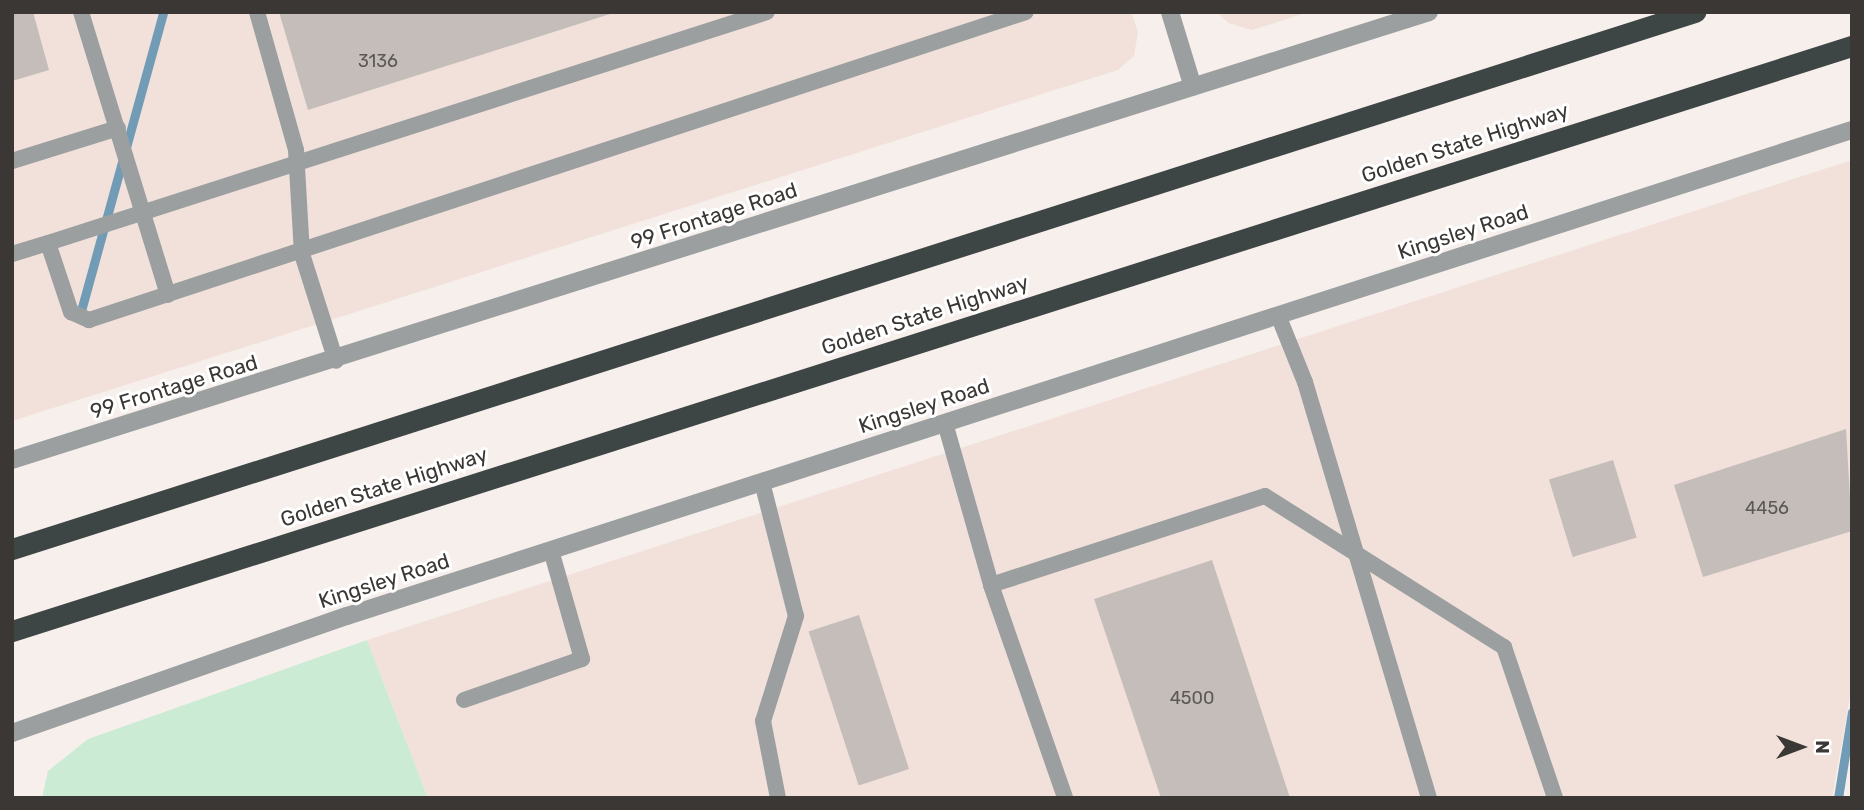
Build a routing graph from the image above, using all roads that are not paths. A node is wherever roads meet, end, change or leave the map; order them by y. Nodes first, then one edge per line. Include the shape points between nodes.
1 (81, 12) edge
2 (257, 12) edge
3 (767, 12) edge
4 (1026, 12) edge
5 (1170, 12) edge
6 (1429, 12) edge
7 (1695, 12) edge
8 (1852, 46) edge
9 (1193, 87) junction
10 (118, 128) junction
11 (1852, 130) edge
12 (12, 161) edge
13 (292, 164) junction
14 (143, 211) junction
15 (48, 243) junction
16 (12, 254) edge
17 (302, 254) junction
18 (168, 295) junction
19 (1278, 315) junction
20 (336, 361) junction
21 (944, 423) junction
22 (12, 460) edge
23 (762, 482) junction
24 (12, 549) edge
25 (551, 550) junction
26 (1355, 554) junction
27 (991, 585) junction
28 (13, 631) edge
29 (464, 700) dead end
30 (12, 733) edge
31 (778, 798) edge
32 (1065, 798) edge
33 (1429, 798) edge
34 (1555, 798) edge

1 - 10 lane
2 - 13 lane via 296,150
3 - 13 lane
4 - 17 lane
5 - 9 street
6 - 9 street, 99 Frontage Road
7 - 24 highway
8 - 28 highway, Golden State Highway
9 - 20 street, 99 Frontage Road
10 - 12 lane
10 - 14 lane
11 - 19 street, Kingsley Road
13 - 14 lane
13 - 17 lane
14 - 15 lane
14 - 18 lane
15 - 16 lane
15 - 18 lane via 71,312 80,319
17 - 18 lane
17 - 20 lane
19 - 21 street, Kingsley Road
19 - 26 lane via 1305,382
20 - 22 street, 99 Frontage Road
21 - 23 street, Kingsley Road
21 - 27 lane
23 - 25 street, Kingsley Road
23 - 31 lane via 796,617 763,721
25 - 29 lane via 582,659
25 - 30 street, Kingsley Road
26 - 27 lane via 1265,496
26 - 33 lane
26 - 34 lane via 1504,647
27 - 32 lane

